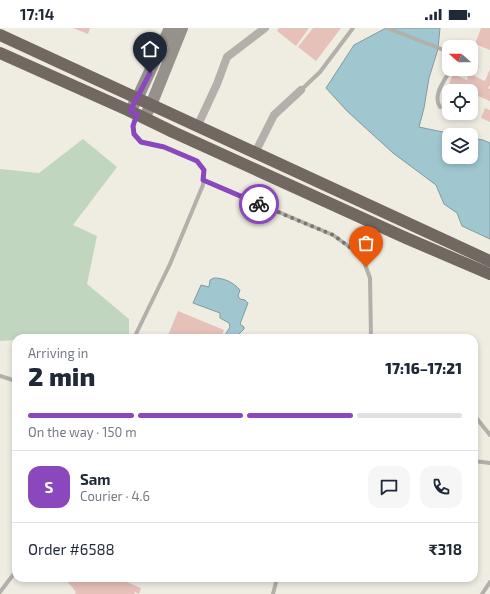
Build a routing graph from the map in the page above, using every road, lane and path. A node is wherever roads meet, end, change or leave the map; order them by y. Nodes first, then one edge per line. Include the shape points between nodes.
1 (170, 28) edge
2 (182, 28) edge
3 (265, 28) edge
4 (353, 28) edge
5 (387, 28) edge
6 (0, 35) edge
7 (442, 49) edge
8 (0, 53) edge
9 (447, 76) edge
10 (301, 90) joint
11 (138, 99) junction
12 (150, 105) junction
13 (440, 107) dead end
14 (137, 114) junction
15 (197, 127) junction
16 (255, 153) junction
17 (203, 180) junction
18 (490, 261) edge
19 (490, 274) edge
20 (136, 334) edge
21 (371, 334) edge
22 (0, 376) edge
23 (12, 380) edge
24 (478, 420) edge
25 (490, 435) edge
26 (478, 461) edge
27 (490, 462) edge
28 (12, 576) edge
29 (276, 582) edge
30 (490, 582) edge
31 (0, 592) edge
32 (273, 594) edge
33 (482, 594) edge

1 - 11 main road
2 - 12 main road
3 - 15 street via 227,57
4 - 10 lane via 320,72
5 - 7 lane
6 - 11 highway
8 - 14 highway
9 - 13 lane via 437,95
10 - 16 street via 274,115
11 - 12 highway
11 - 14 main road
12 - 14 main road
12 - 15 highway
14 - 17 lane via 133,126 134,134 141,142 164,147 197,161 204,170
14 - 19 highway
15 - 16 highway
16 - 18 highway
17 - 20 lane via 170,264
17 - 21 lane via 333,235 362,256 370,278
22 - 23 lane
24 - 25 lane
26 - 27 lane
28 - 31 lane
29 - 32 lane
30 - 33 lane

